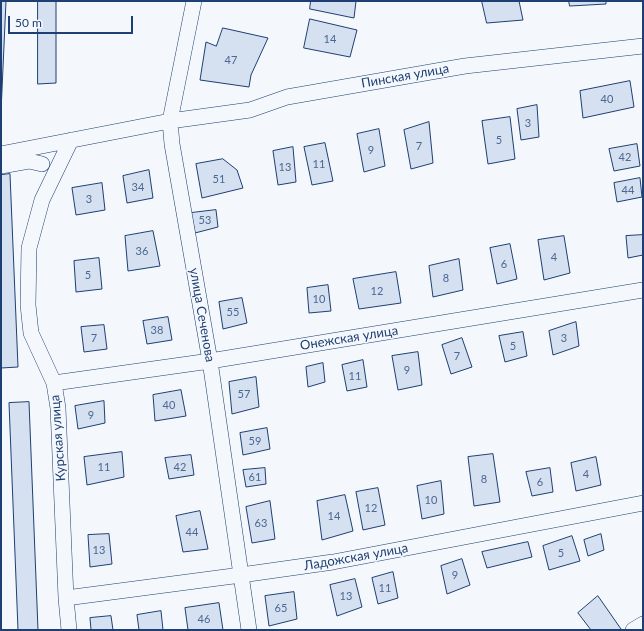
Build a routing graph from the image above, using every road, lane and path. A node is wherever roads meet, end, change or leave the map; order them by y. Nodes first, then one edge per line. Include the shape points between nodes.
1 (194, 1) edge
2 (643, 46) edge
3 (170, 121) junction
4 (71, 140) junction
5 (1, 154) edge
6 (42, 164) dead end
7 (1, 166) edge
8 (643, 290) edge
9 (210, 360) junction
10 (54, 383) junction
11 (643, 503) edge
12 (241, 575) junction
13 (66, 598) junction
14 (643, 624) edge
15 (69, 630) edge
16 (249, 630) edge
17 (633, 630) edge

1 - 3 street, улица Сеченова
2 - 3 street, Пинская улица via 466,66 287,97 250,110
3 - 4 street, Пинская улица
3 - 9 street, улица Сеченова
4 - 5 street, Пинская улица
4 - 10 street, Курская улица via 42,200 29,248 28,305 31,333
6 - 7 street via 29,162
8 - 9 street, Онежская улица
9 - 10 street, Онежская улица
9 - 12 street, улица Сеченова
10 - 13 street, Курская улица via 58,408
11 - 12 street, Ладожская улица via 333,562
12 - 13 street, Ладожская улица
12 - 16 street, улица Сеченова
13 - 15 street, Курская улица
14 - 17 street

